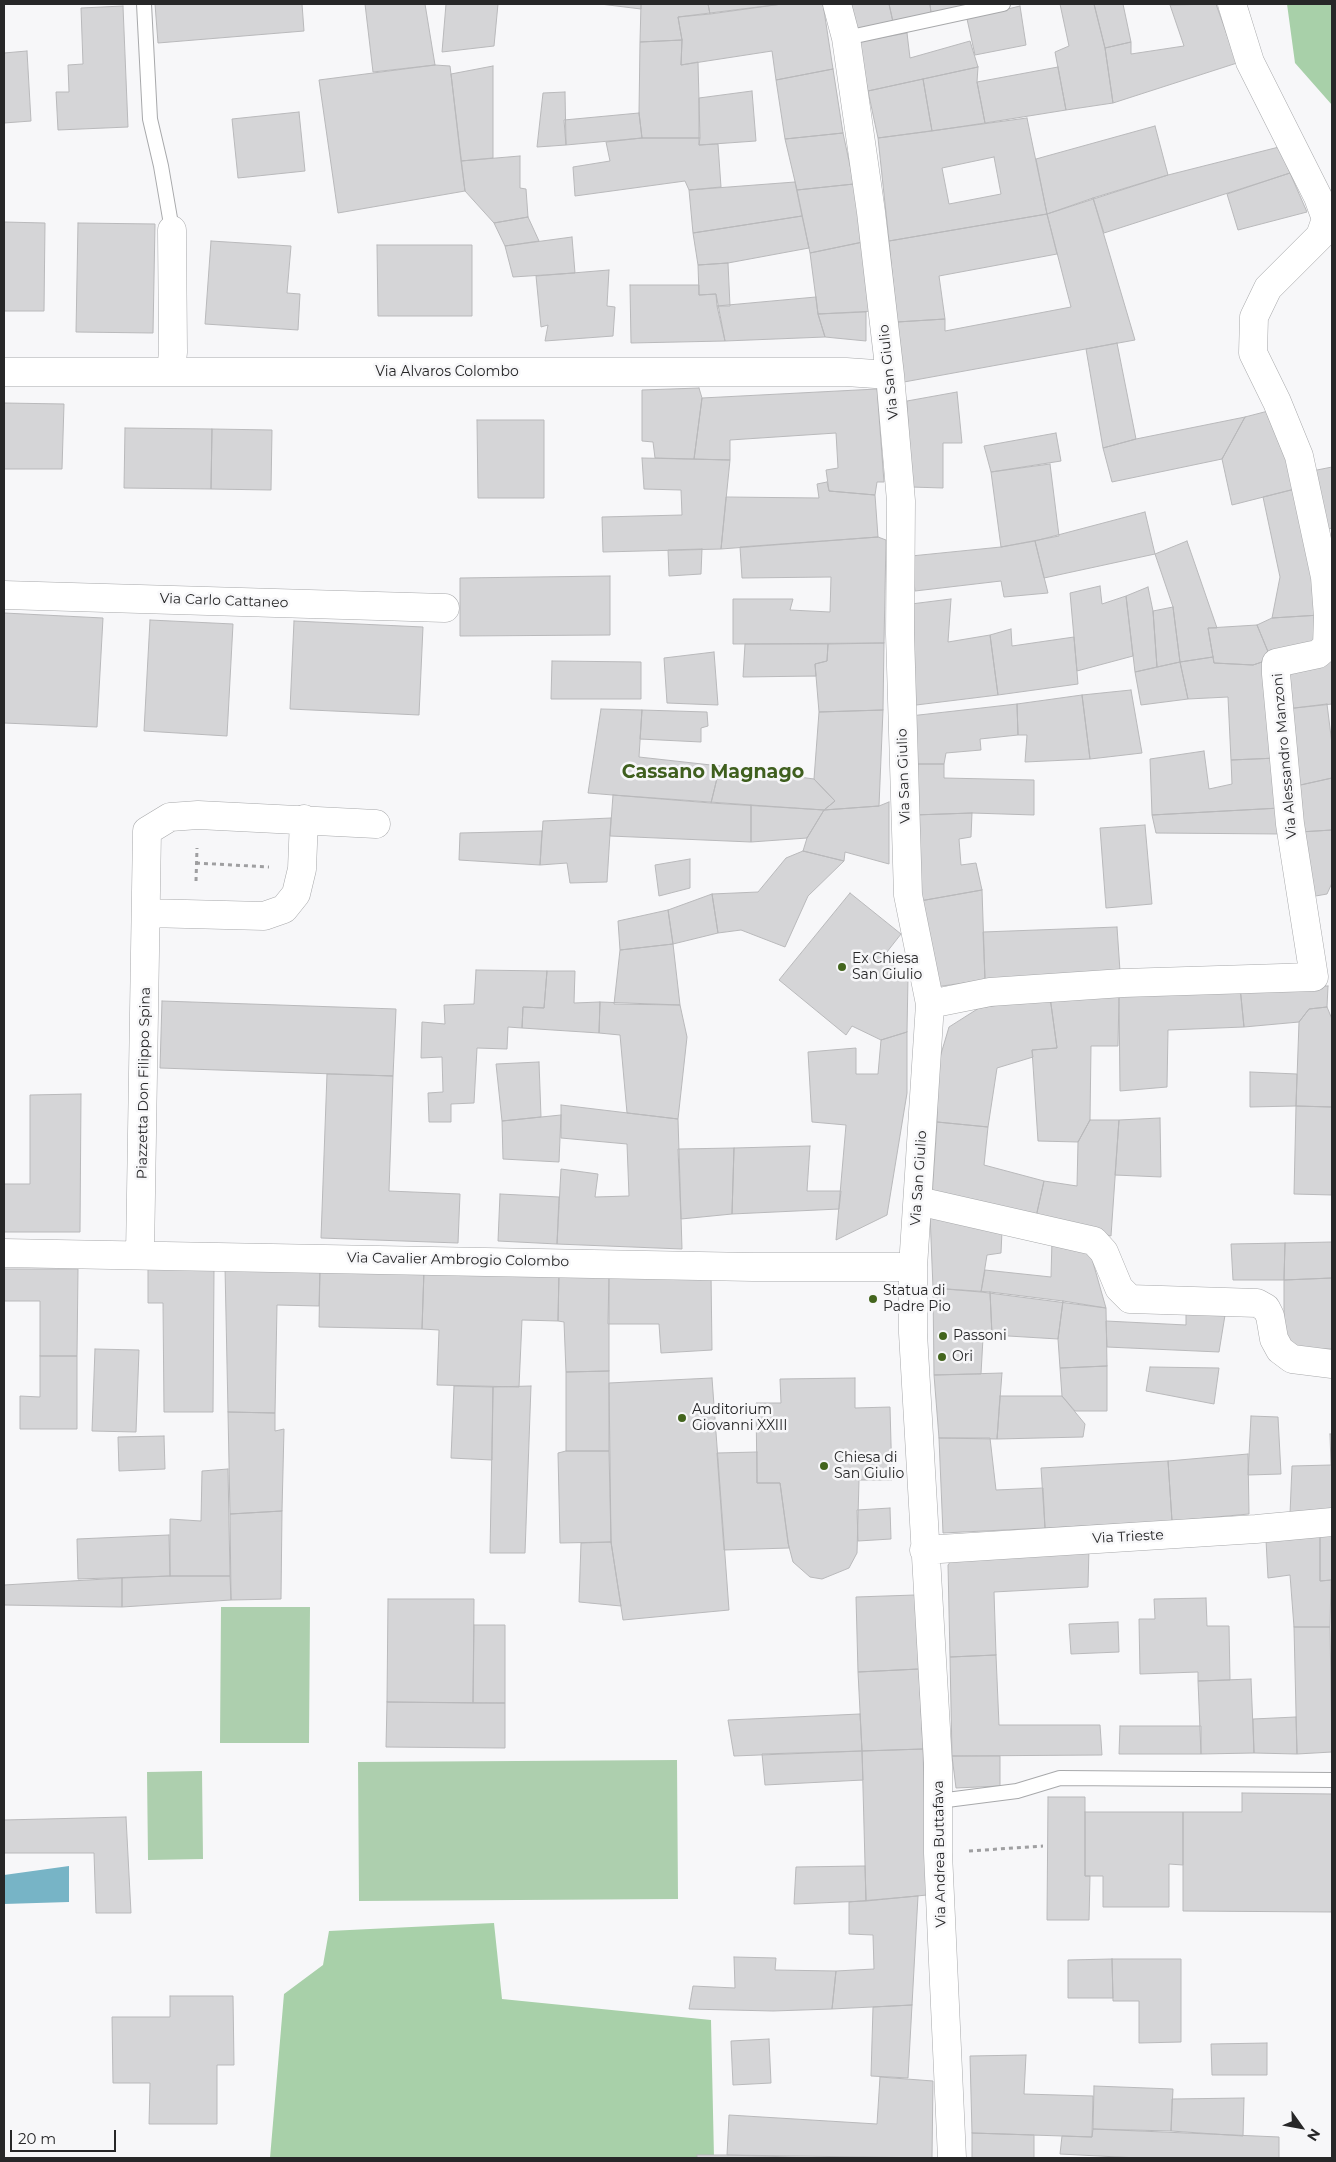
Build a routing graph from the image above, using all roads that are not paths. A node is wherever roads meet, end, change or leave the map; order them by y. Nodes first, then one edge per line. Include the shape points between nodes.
1 (144, 4) edge
2 (837, 4) edge
3 (1002, 4) edge
4 (1232, 4) edge
5 (846, 38) junction
6 (172, 230) joint
7 (171, 371) junction
8 (4, 372) edge
9 (890, 375) junction
10 (4, 596) edge
11 (445, 608) dead end
12 (304, 819) junction
13 (376, 824) dead end
14 (147, 913) junction
15 (1323, 979) edge
16 (930, 1004) junction
17 (918, 1201) junction
18 (4, 1253) edge
19 (140, 1254) junction
20 (913, 1267) junction
21 (1332, 1364) edge
22 (1332, 1522) edge
23 (924, 1550) junction
24 (1332, 1780) edge
25 (940, 1801) junction
26 (952, 2158) edge

1 - 6 lane via 150,119
2 - 5 street, Via San Giulio
3 - 5 lane
4 - 15 street, Via Alessandro Manzoni via 1250,62 1326,219 1320,236 1268,288 1254,317 1253,353 1299,456 1325,577 1327,646 1318,654 1276,663 1290,824
5 - 9 street, Via San Giulio
6 - 7 street
7 - 8 street, Via Alvaros Colombo
7 - 9 street, Via Alvaros Colombo via 846,372
9 - 16 street, Via San Giulio via 901,500 900,634 908,895
10 - 11 street, Via Carlo Cattaneo
12 - 13 street, Piazzetta Don Filippo Spina
12 - 14 street via 302,869 296,894 284,909 264,916
12 - 14 street, Piazzetta Don Filippo Spina via 170,817 147,831
14 - 19 street, Piazzetta Don Filippo Spina
15 - 16 street, Via Alessandro Manzoni via 1123,983 1009,990
16 - 17 street, Via San Giulio
17 - 20 street, Via San Giulio
17 - 21 street via 1094,1241 1104,1252 1119,1288 1130,1300 1258,1302 1270,1316 1274,1339 1280,1350 1292,1359
18 - 19 street, Via Cavalier Ambrogio Colombo
19 - 20 street, Via Cavalier Ambrogio Colombo via 753,1267
20 - 23 street, Via San Giulio via 913,1333
22 - 23 street, Via Trieste
23 - 25 street, Via Andrea Buttafava
24 - 25 lane via 1060,1778 1017,1791
25 - 26 street, Via Andrea Buttafava via 938,1854

